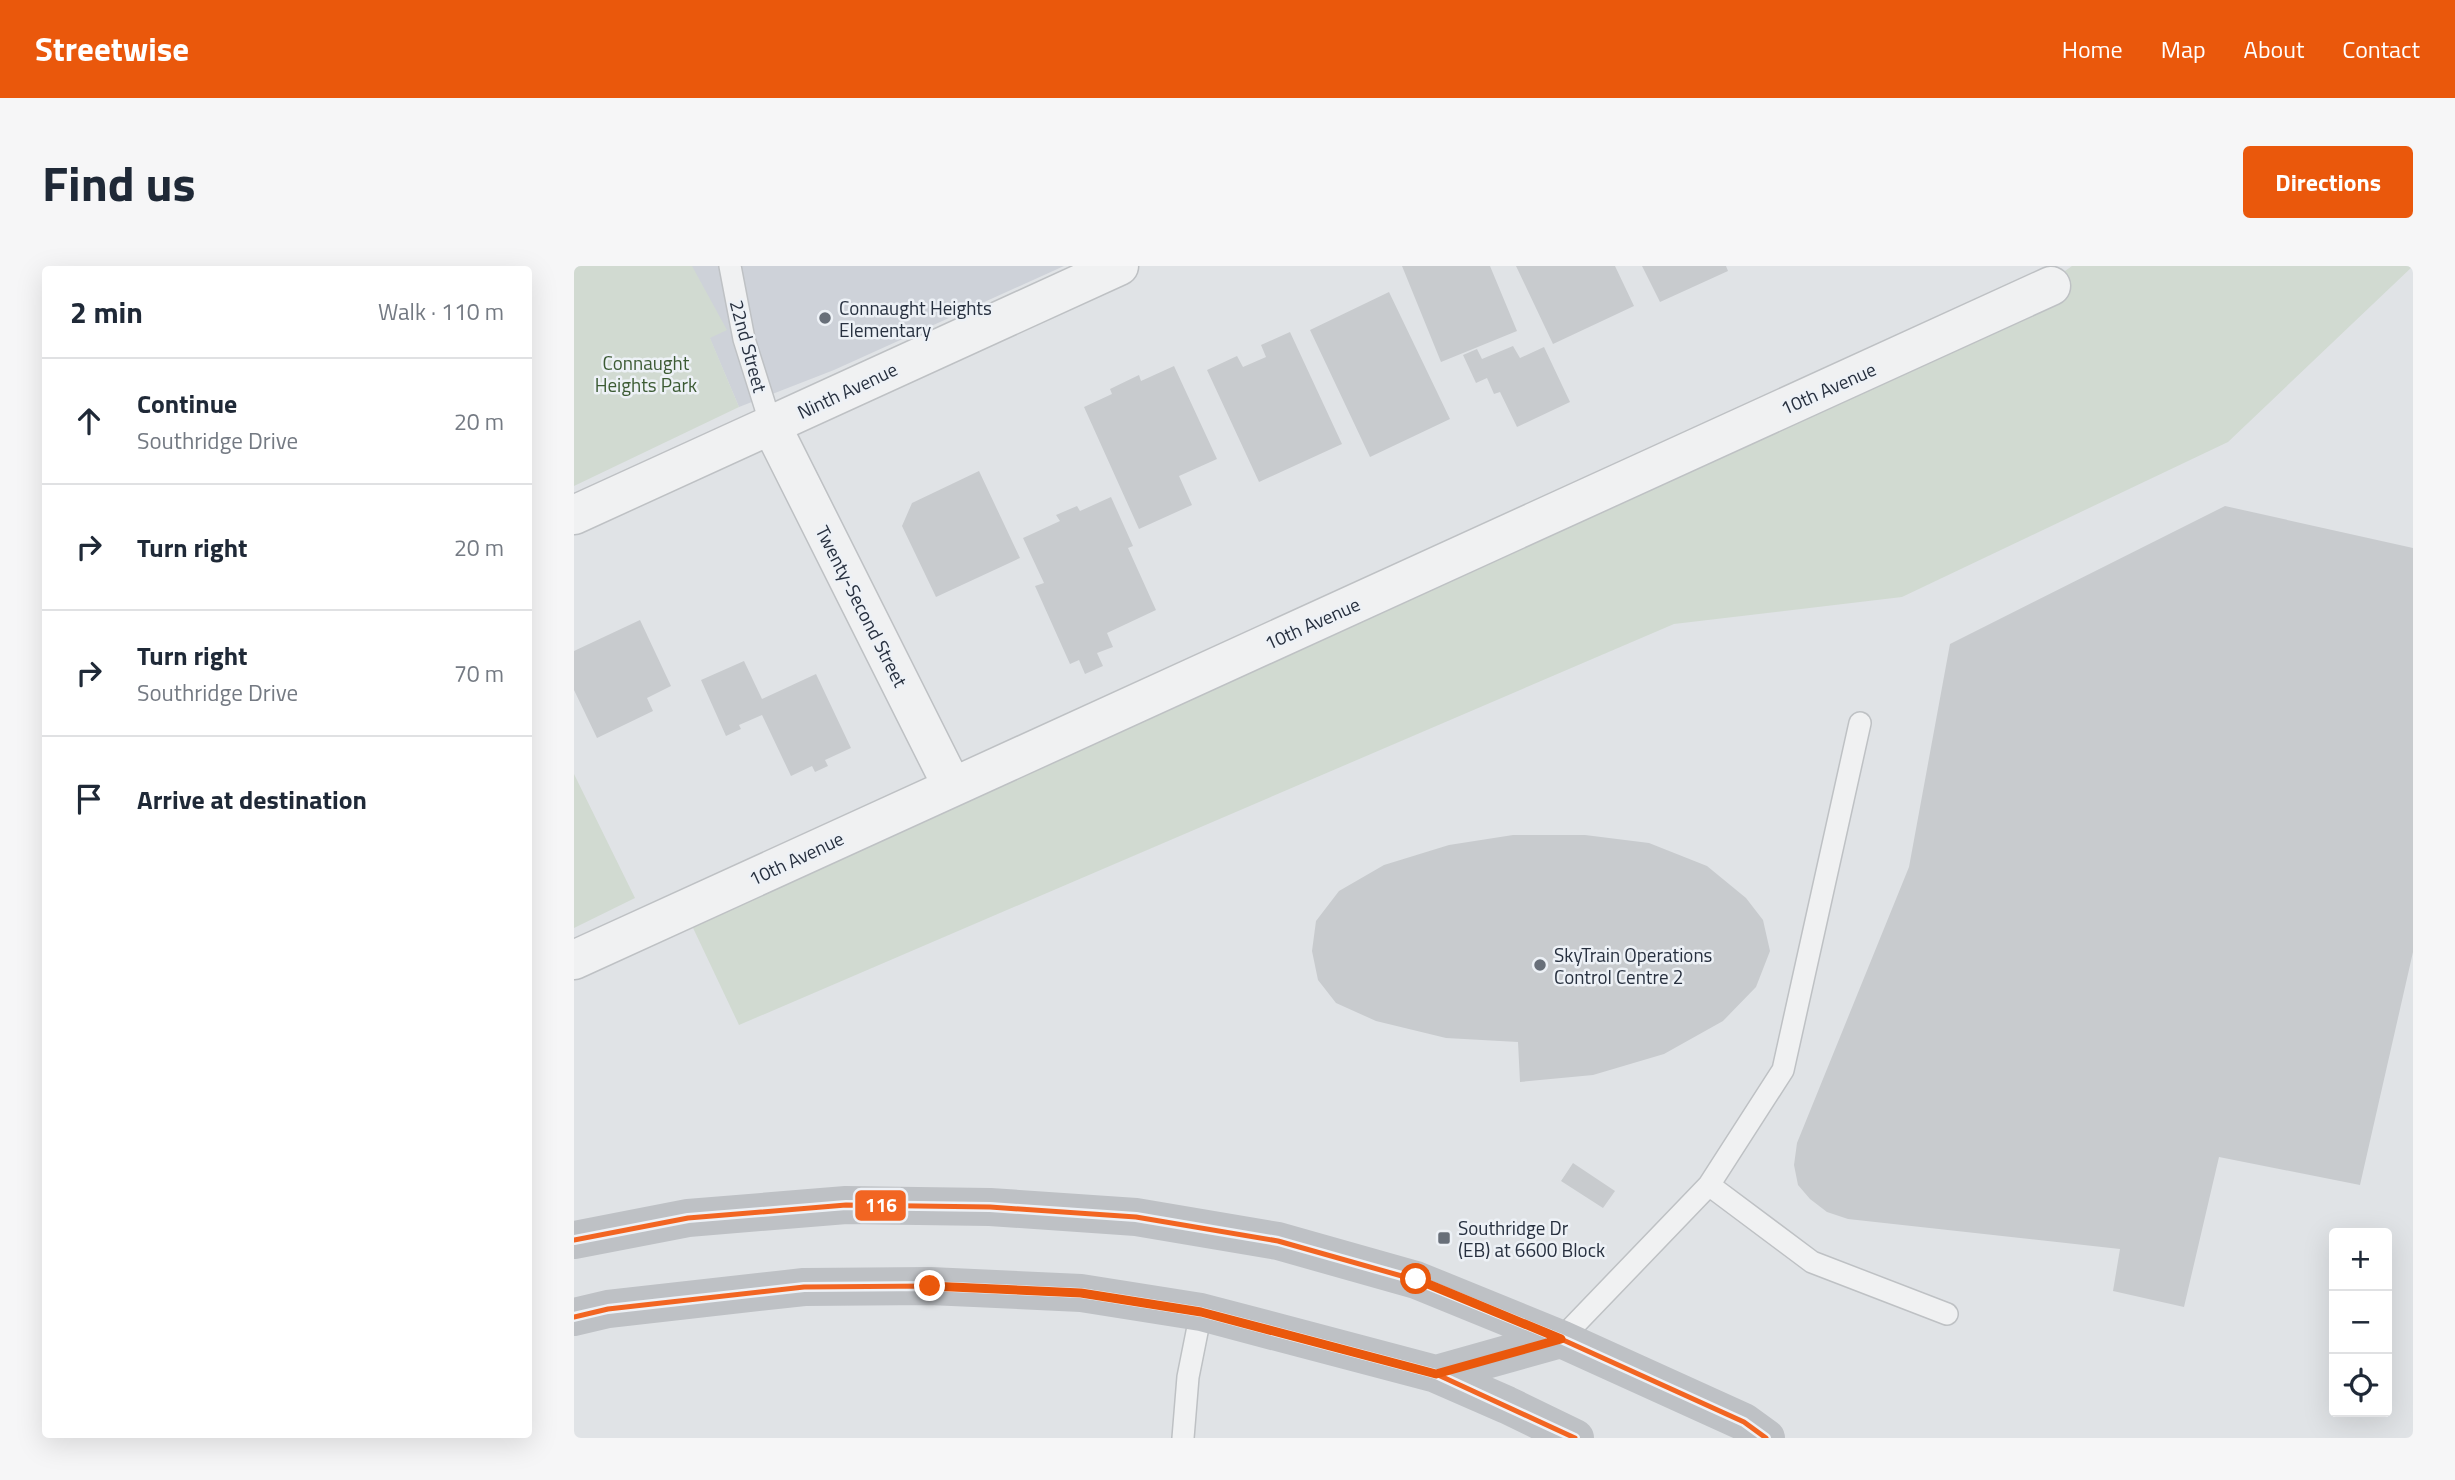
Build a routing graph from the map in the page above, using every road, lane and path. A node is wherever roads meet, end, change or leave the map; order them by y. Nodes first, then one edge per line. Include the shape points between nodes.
1 (730, 266) edge
2 (1119, 266) edge
3 (2051, 286) dead end
4 (771, 425) junction
5 (574, 515) edge
6 (1860, 723) dead end
7 (952, 786) junction
8 (574, 960) edge
9 (1709, 1185) junction
10 (574, 1240) edge
11 (1201, 1312) junction
12 (1947, 1314) dead end
13 (574, 1317) edge
14 (1561, 1339) junction
15 (1436, 1374) junction
16 (1183, 1438) edge
17 (1574, 1438) edge
18 (1766, 1438) edge

1 - 4 lane, 22nd Street via 744,339
2 - 4 street, Ninth Avenue
3 - 7 street, 10th Avenue
4 - 5 street, Ninth Avenue
4 - 7 street, Twenty-Second Street
6 - 9 lane via 1783,1070
7 - 8 street, 10th Avenue
9 - 12 lane via 1812,1262
9 - 14 lane
10 - 14 main road via 688,1218 846,1205 990,1207 1136,1217 1278,1241 1416,1279
11 - 13 main road via 1081,1293 916,1286 804,1287 608,1309
11 - 15 main road
11 - 16 lane via 1188,1377
14 - 15 main road
14 - 18 main road via 1744,1422
15 - 17 main road

